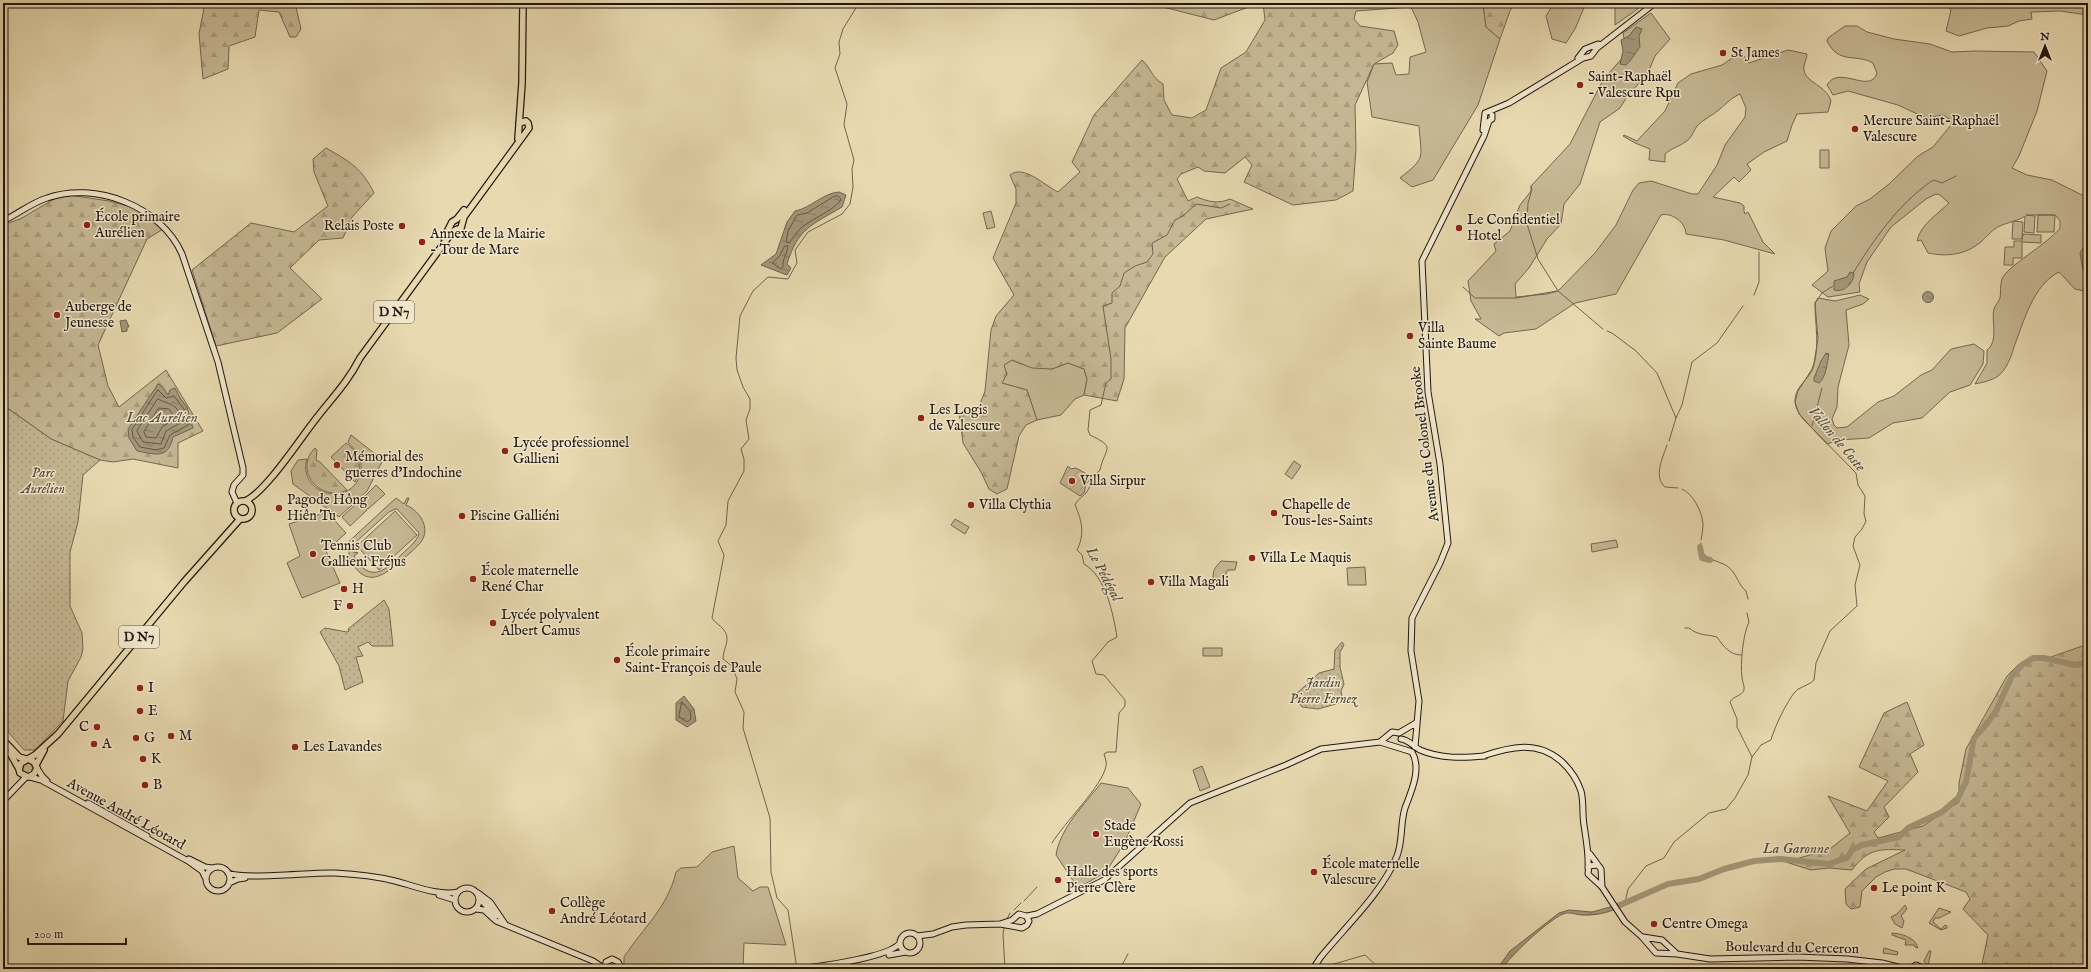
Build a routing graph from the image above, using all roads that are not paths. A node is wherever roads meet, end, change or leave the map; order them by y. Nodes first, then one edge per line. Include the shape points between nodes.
1 (523, 3) edge
2 (1655, 3) edge
3 (1591, 50) junction
4 (1584, 52) junction
5 (1588, 57) junction
6 (1561, 71) junction
7 (522, 83) junction
8 (526, 121) junction
9 (519, 123) junction
10 (522, 131) junction
11 (3, 221) edge
12 (460, 221) junction
13 (453, 228) junction
14 (360, 358) junction
15 (316, 418) junction
16 (264, 485) junction
17 (245, 501) junction
18 (237, 503) junction
19 (252, 507) junction
20 (234, 515) junction
21 (240, 519) junction
22 (209, 553) junction
23 (1416, 723) junction
24 (1399, 733) junction
25 (1387, 737) junction
26 (3, 740) edge
27 (1400, 741) junction
28 (1380, 742) junction
29 (49, 743) junction
30 (1391, 744) junction
31 (3, 745) edge
32 (1415, 746) junction
33 (1405, 749) junction
34 (1424, 751) junction
35 (27, 759) junction
36 (1415, 759) junction
37 (36, 767) junction
38 (19, 770) junction
39 (28, 777) junction
40 (3, 798) edge
41 (3, 801) edge
42 (1589, 852) junction
43 (1597, 865) junction
44 (212, 868) junction
45 (1588, 868) junction
46 (228, 873) junction
47 (1601, 874) junction
48 (1592, 878) junction
49 (206, 879) junction
50 (229, 883) junction
51 (1602, 887) junction
52 (458, 892) junction
53 (478, 893) junction
54 (480, 899) junction
55 (455, 900) junction
56 (476, 909) junction
57 (1014, 918) junction
58 (1028, 919) junction
59 (1000, 924) junction
60 (507, 926) junction
61 (1016, 927) junction
62 (933, 934) junction
63 (917, 936) junction
64 (1642, 937) junction
65 (1656, 941) junction
66 (900, 943) junction
67 (920, 945) junction
68 (1667, 946) junction
69 (1652, 948) junction
70 (906, 952) junction
71 (1663, 953) junction
72 (1677, 954) junction
73 (593, 961) junction
74 (848, 961) junction
75 (606, 962) junction
76 (621, 968) edge
77 (605, 969) edge
78 (802, 969) edge
79 (1313, 969) edge
80 (1906, 969) edge
81 (1910, 969) edge
82 (1924, 969) edge

1 - 7 main road
2 - 3 main road
3 - 4 main road
3 - 5 main road
4 - 5 main road
4 - 6 main road
5 - 6 main road
6 - 23 main road, Avenue du Colonel Brooke via 1491,114 1485,114 1487,120 1480,142 1422,261 1428,392 1440,464 1448,543 1412,618 1410,650 1419,701
7 - 8 main road via 523,114
7 - 9 main road
8 - 9 main road
8 - 10 main road via 529,126
9 - 10 main road
10 - 12 main road via 510,153
11 - 18 main road via 47,198 63,194 88,193 134,204 160,223 174,238 184,259 224,382 243,468 243,475 232,488
12 - 13 main road via 452,222
12 - 13 main road via 461,228
13 - 14 main road, D N7
14 - 15 main road, D N7
14 - 15 main road via 342,388
15 - 16 main road, D N7
16 - 17 main road, D N7 via 253,498
16 - 19 main road, D N7
17 - 18 main road
17 - 19 main road
18 - 20 main road via 233,509
19 - 21 main road via 249,518
20 - 21 main road
20 - 22 main road, D N7
21 - 22 main road, D N7
22 - 29 main road, D N7
23 - 24 main road
23 - 32 main road, Avenue du Colonel Brooke
24 - 25 main road via 1392,732
24 - 27 main road
25 - 28 main road
25 - 30 main road
26 - 35 main road via 20,757
27 - 30 main road
27 - 32 main road via 1406,740
27 - 33 main road
28 - 30 main road
28 - 58 main road via 1320,749 1190,803 1104,880
29 - 35 main road, D N7
29 - 37 main road, D N7
30 - 33 main road
31 - 38 main road via 13,756
32 - 34 main road
33 - 36 main road via 1412,752
34 - 36 main road
34 - 42 main road via 1458,758 1483,756 1513,747 1528,747 1543,750 1560,760 1572,772 1581,791
35 - 37 main road
35 - 38 main road via 21,763
36 - 79 main road via 1416,773 1402,821 1400,846 1391,869 1377,891
37 - 39 main road via 34,774
37 - 44 main road, Avenue André Léotard via 44,779 199,864
38 - 39 main road
38 - 40 main road via 15,783
39 - 41 main road
39 - 49 main road, Avenue André Léotard via 41,780 188,861 202,871
42 - 43 main road
42 - 45 main road
43 - 45 main road
43 - 47 main road via 1601,869
44 - 46 main road via 221,867
44 - 49 main road
45 - 48 main road via 1588,874
46 - 50 main road
46 - 52 main road via 358,875 430,890
47 - 48 main road
47 - 51 main road
48 - 51 main road
49 - 50 main road via 208,886 217,891 224,889
50 - 55 main road via 244,878 334,875 382,881
51 - 64 main road via 1617,912
52 - 53 main road via 466,888
52 - 55 main road
53 - 54 main road
53 - 60 main road via 490,902
54 - 56 main road
54 - 60 main road
55 - 56 main road via 457,907 462,911
56 - 60 main road via 484,910 496,921
57 - 58 main road via 1019,914
57 - 59 main road
57 - 61 main road
58 - 61 main road via 1024,928
59 - 61 main road
59 - 62 main road via 952,927
60 - 73 main road
62 - 63 main road
62 - 67 main road
63 - 66 main road via 907,934
63 - 67 main road
64 - 65 main road
64 - 69 main road
65 - 68 main road via 1664,941
65 - 69 main road
66 - 70 main road
66 - 74 main road via 889,952
67 - 70 main road via 914,952
68 - 71 main road
68 - 72 main road
69 - 71 main road via 1656,953
70 - 74 main road
71 - 72 main road, Boulevard du Cerceron
72 - 80 main road, Boulevard du Cerceron via 1710,959 1847,959
73 - 75 main road
73 - 77 main road
74 - 78 main road
75 - 76 main road via 614,960
75 - 77 main road
81 - 82 main road via 1918,965

